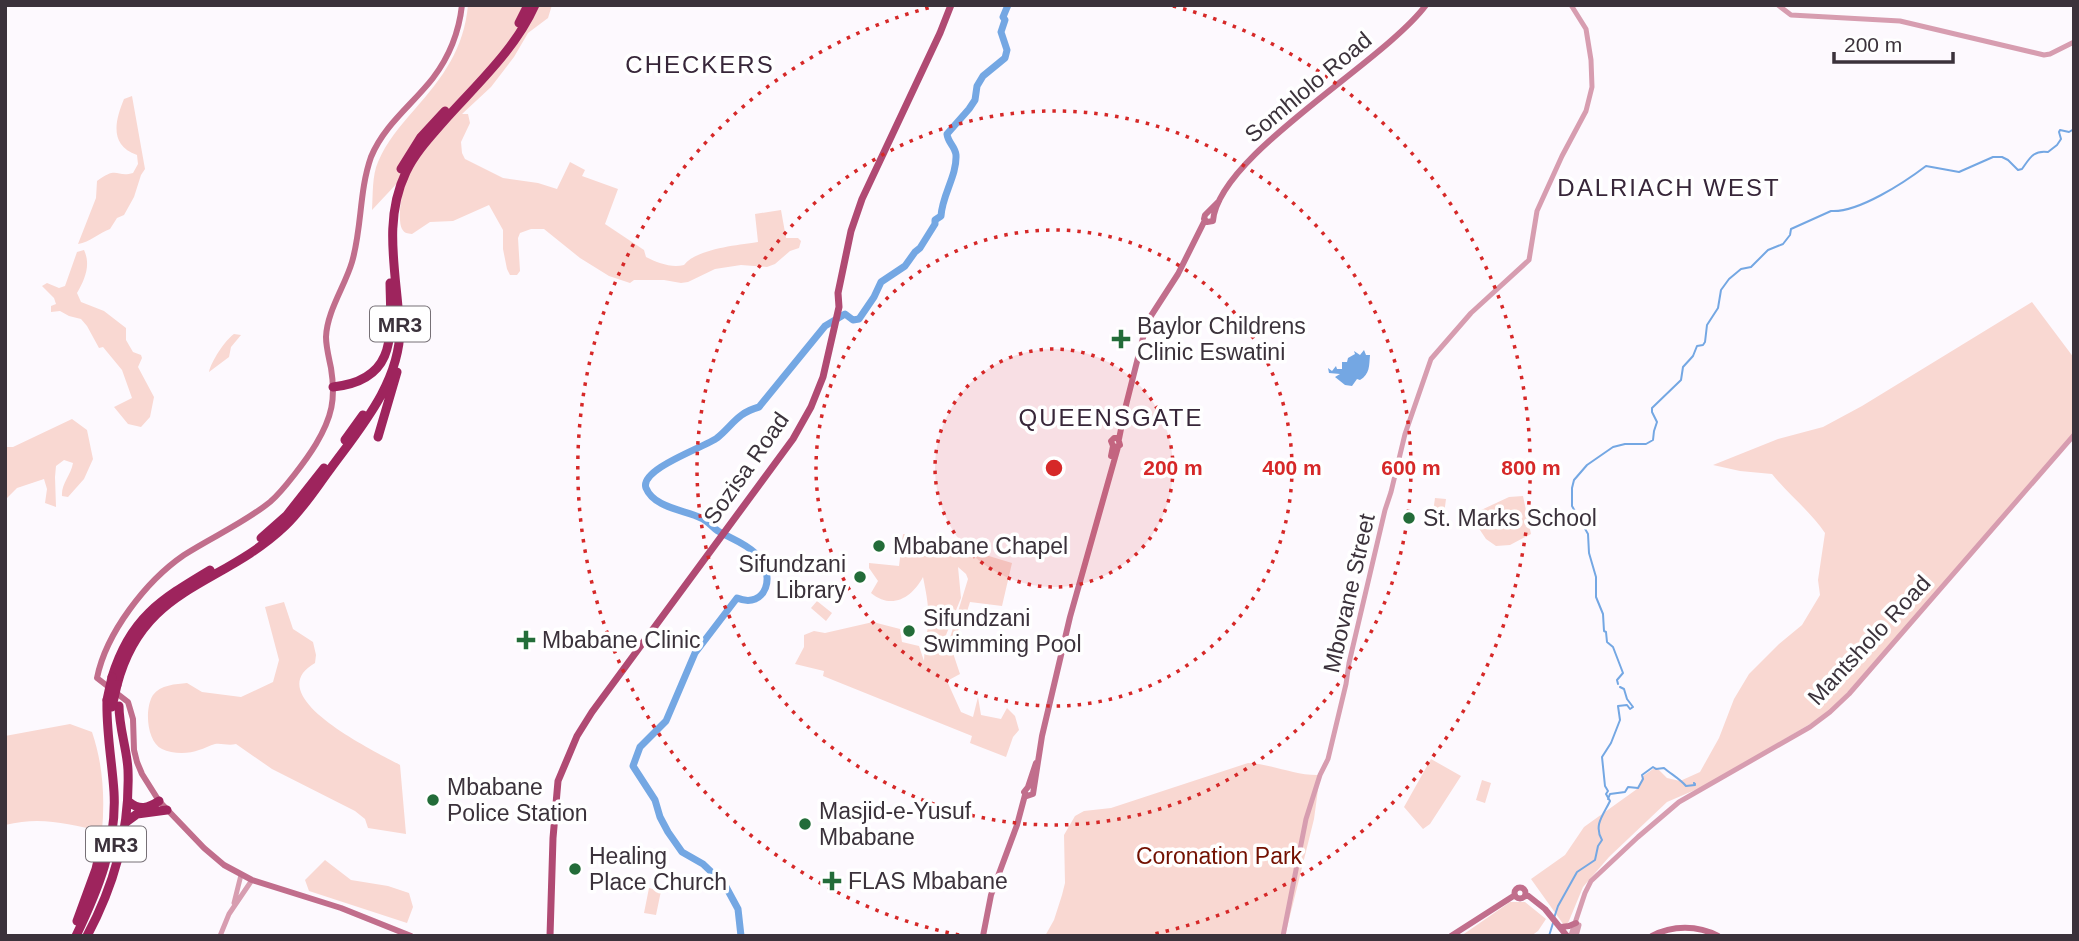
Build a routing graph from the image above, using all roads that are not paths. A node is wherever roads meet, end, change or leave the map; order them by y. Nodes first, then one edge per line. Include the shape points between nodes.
1 (462, 5) edge
2 (528, 5) edge
3 (535, 5) edge
4 (951, 5) edge
5 (1426, 5) edge
6 (1571, 5) edge
7 (1779, 5) edge
8 (2074, 42) edge
9 (390, 278) junction
10 (400, 328) junction
11 (333, 387) junction
12 (2074, 435) edge
13 (378, 437) dead end
14 (176, 594) junction
15 (115, 748) junction
16 (159, 801) junction
17 (129, 802) junction
18 (167, 810) junction
19 (126, 822) junction
20 (100, 845) dead end
21 (242, 875) junction
22 (252, 880) junction
23 (1591, 881) junction
24 (232, 910) junction
25 (1557, 922) junction
26 (1576, 923) junction
27 (549, 934) edge
28 (74, 936) edge
29 (84, 936) edge
30 (220, 936) edge
31 (411, 936) edge
32 (982, 936) edge
33 (1283, 936) edge
34 (1451, 936) edge
35 (1571, 936) edge
36 (1652, 936) edge
37 (1718, 936) edge

1 - 11 main road via 448,54 382,136 371,158 352,263 328,325
2 - 9 highway, MR3 via 503,48 406,159 388,211
3 - 10 highway, MR3 via 508,49 406,170 392,234
4 - 27 main road, Sozisa Road via 862,199 847,249 823,377 811,407 723,537 592,712 566,760 555,805
5 - 32 main road, Somhlolo Road via 1384,48 1243,165 1211,214 1204,216 1207,222 1147,323 1029,792 991,895
6 - 33 street, Mbovane Street via 1586,29 1591,60 1592,88 1586,111 1537,211 1532,256 1471,313 1431,359 1385,510 1328,759 1306,819
7 - 8 street via 1791,15 1900,21 2043,55
9 - 11 highway via 390,326 384,359 362,381
9 - 14 highway, MR3 via 394,342 370,405 286,515 261,539
10 - 13 highway via 399,363
10 - 14 highway, MR3 via 394,367 382,394 309,500 260,546
11 - 16 main road via 332,410 315,445 272,500 154,579 124,618 103,657 97,678 128,702 137,762
12 - 23 street, Mantsholo Road via 1830,712 1679,802
14 - 15 highway, MR3 via 147,622 128,652
14 - 15 highway, MR3, bridge via 138,623 116,664 107,700
15 - 17 highway via 127,764
15 - 28 highway, MR3 via 111,839 103,874
15 - 29 highway, MR3 via 117,843
16 - 17 highway via 145,808
16 - 18 main road
17 - 19 highway
18 - 19 highway via 137,814
18 - 21 main road via 204,848
19 - 29 highway via 118,865 100,911
20 - 28 highway
21 - 22 main road
21 - 24 street
22 - 24 street
22 - 31 main road
23 - 26 street, Mantsholo Road
23 - 35 street
24 - 30 street
25 - 26 main road
25 - 34 main road via 1526,894 1516,895
25 - 35 main road
26 - 35 street, Mantsholo Road
36 - 37 main road via 1691,927

